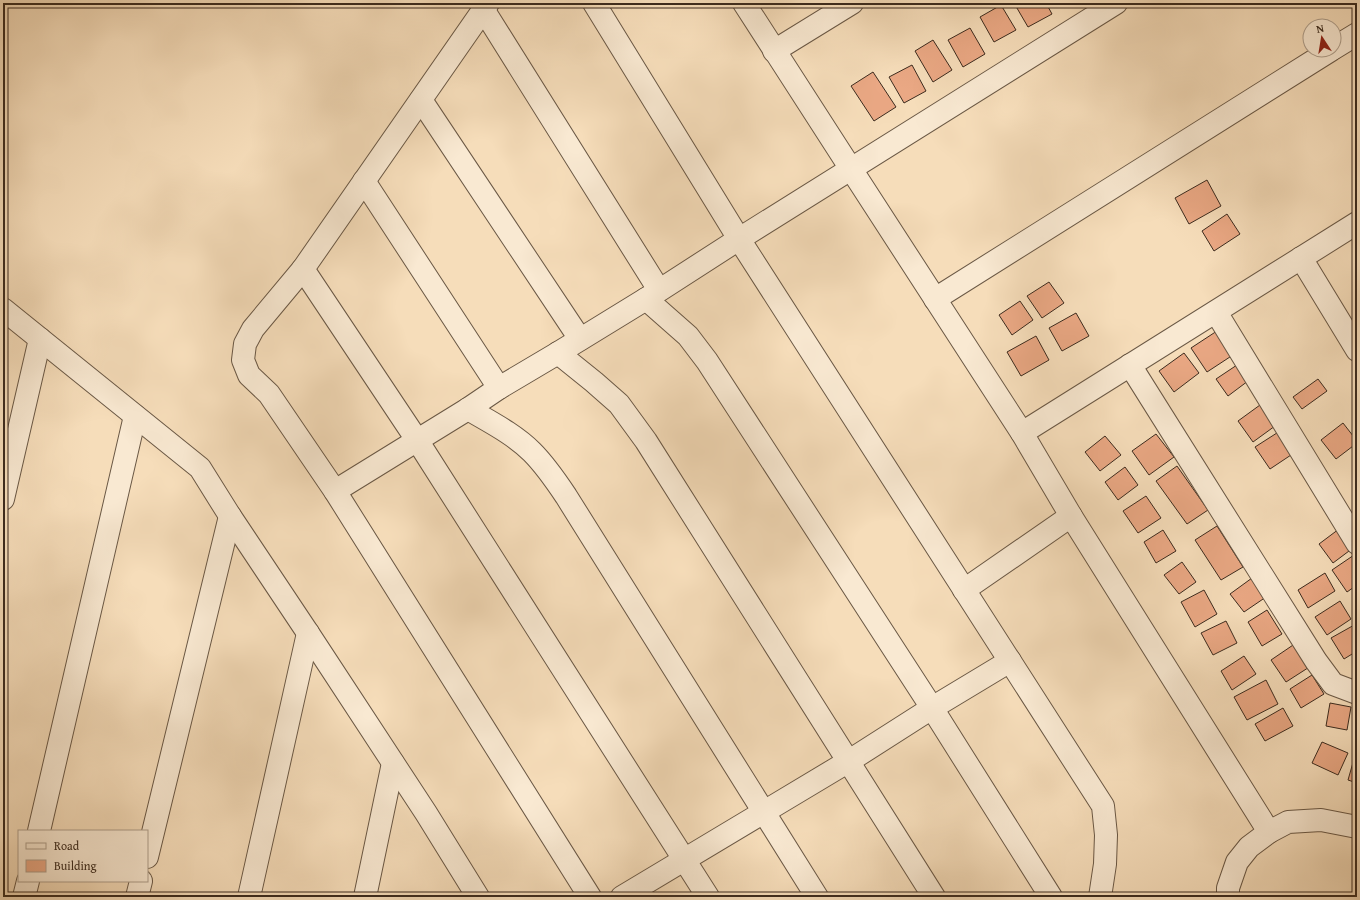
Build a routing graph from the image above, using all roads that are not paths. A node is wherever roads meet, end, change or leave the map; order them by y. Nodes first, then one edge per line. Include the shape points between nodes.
1 (594, 3) edge
2 (744, 3) edge
3 (852, 3) edge
4 (1116, 3) edge
5 (485, 6) edge
6 (1357, 34) edge
7 (1342, 43) edge
8 (774, 51) junction
9 (1318, 58) edge
10 (421, 100) junction
11 (850, 169) junction
12 (364, 181) junction
13 (1357, 223) edge
14 (740, 239) junction
15 (1301, 258) junction
16 (303, 269) junction
17 (653, 295) junction
18 (935, 299) junction
19 (3, 309) edge
20 (1216, 312) junction
21 (40, 339) junction
22 (580, 339) junction
23 (1357, 350) edge
24 (558, 353) junction
25 (1130, 365) junction
26 (499, 388) junction
27 (468, 409) junction
28 (135, 416) junction
29 (1022, 433) junction
30 (417, 440) junction
31 (335, 491) junction
32 (3, 499) edge
33 (230, 516) junction
34 (1071, 516) junction
35 (1357, 544) edge
36 (964, 590) junction
37 (308, 633) junction
38 (1010, 661) junction
39 (1357, 693) edge
40 (932, 708) junction
41 (849, 761) junction
42 (393, 763) junction
43 (763, 812) junction
44 (1357, 827) edge
45 (39, 830) edge
46 (1269, 832) junction
47 (148, 852) edge
48 (685, 859) junction
49 (28, 882) edge
50 (141, 882) edge
51 (24, 897) edge
52 (137, 897) edge
53 (249, 897) edge
54 (365, 897) edge
55 (478, 897) edge
56 (590, 897) edge
57 (622, 897) edge
58 (708, 897) edge
59 (817, 897) edge
60 (934, 897) edge
61 (1051, 897) edge
62 (1100, 897) edge
63 (1228, 897) edge

1 - 14 street
2 - 8 street
3 - 8 street
4 - 11 street
5 - 10 street
5 - 17 street
6 - 7 street
8 - 11 street
9 - 18 street
10 - 12 street
10 - 22 street
11 - 14 street
11 - 18 street
12 - 16 street
12 - 26 street
13 - 15 street
14 - 17 street
14 - 36 street
15 - 20 street
15 - 23 street
16 - 30 street
16 - 31 street via 253,329 245,344 243,360 249,375 269,394
17 - 22 street
17 - 40 street via 707,361
18 - 29 street
19 - 21 street
20 - 25 street
20 - 35 street
21 - 28 street
21 - 32 street
22 - 24 street
24 - 26 street
24 - 41 street via 618,404 646,441
25 - 29 street
25 - 39 street via 1316,661 1333,684
26 - 27 street
27 - 30 street
27 - 43 street via 513,436 532,451 548,470
28 - 33 street via 200,468
28 - 45 street
29 - 34 street
30 - 31 street
30 - 48 street
31 - 56 street
33 - 37 street
33 - 47 street
34 - 36 street
34 - 46 street
36 - 38 street
37 - 42 street
37 - 53 street
38 - 40 street
38 - 62 street via 1103,806 1106,835
40 - 41 street
40 - 61 street
41 - 43 street
41 - 60 street
42 - 54 street
42 - 55 street
43 - 48 street
43 - 59 street
44 - 46 street via 1321,820 1288,822
46 - 63 street via 1249,847 1237,862 1228,888
48 - 57 street
48 - 58 street
49 - 51 street
50 - 52 street

